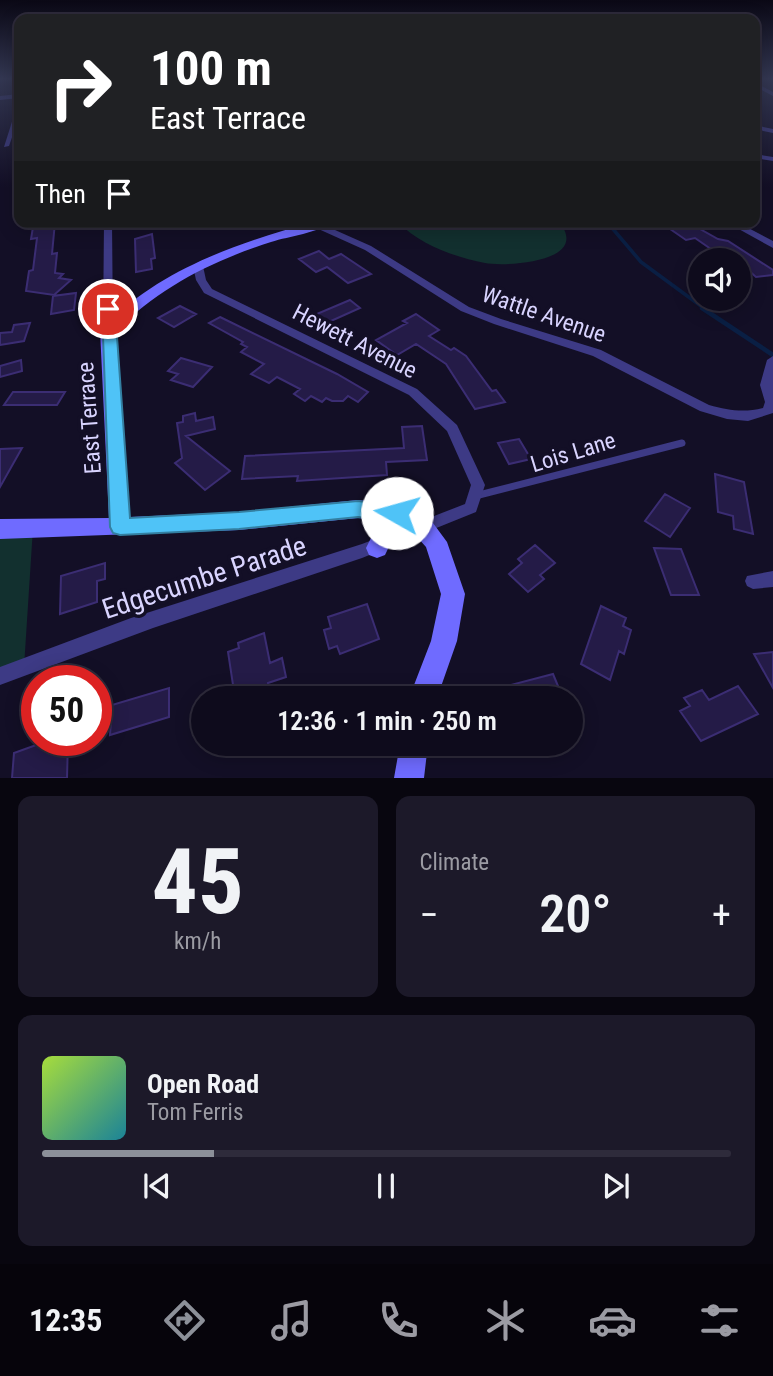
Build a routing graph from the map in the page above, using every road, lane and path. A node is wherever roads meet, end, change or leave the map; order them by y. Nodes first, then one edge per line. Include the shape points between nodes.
1 (14, 121) edge
2 (3, 146) edge
3 (108, 228) edge
4 (307, 228) edge
5 (330, 228) edge
6 (741, 228) edge
7 (773, 245) edge
8 (198, 266) junction
9 (108, 330) junction
10 (773, 360) edge
11 (682, 443) dead end
12 (475, 496) junction
13 (384, 510) junction
14 (120, 527) junction
15 (0, 529) edge
16 (425, 530) junction
17 (377, 548) junction
18 (773, 579) edge
19 (753, 581) dead end
20 (0, 676) edge
21 (427, 686) edge
22 (412, 756) edge
23 (409, 778) edge

1 - 2 street
3 - 9 street, East Terrace
4 - 8 street via 241,246
5 - 10 street, Wattle Avenue via 463,308 502,325 598,353 724,414 768,411 771,402 766,385
6 - 7 street
8 - 9 street via 140,299
8 - 12 street, Hewett Avenue via 208,291 413,392 452,428 478,485
9 - 14 street, East Terrace
11 - 12 lane, Lois Lane via 633,453 521,488
12 - 16 street via 471,508
13 - 14 street
13 - 16 street via 409,518
13 - 17 street via 386,530
14 - 15 street
16 - 17 street, Edgecumbe Parade
16 - 21 street via 436,542 453,594 444,641
17 - 20 street, Edgecumbe Parade via 173,612
18 - 19 street
22 - 23 street

